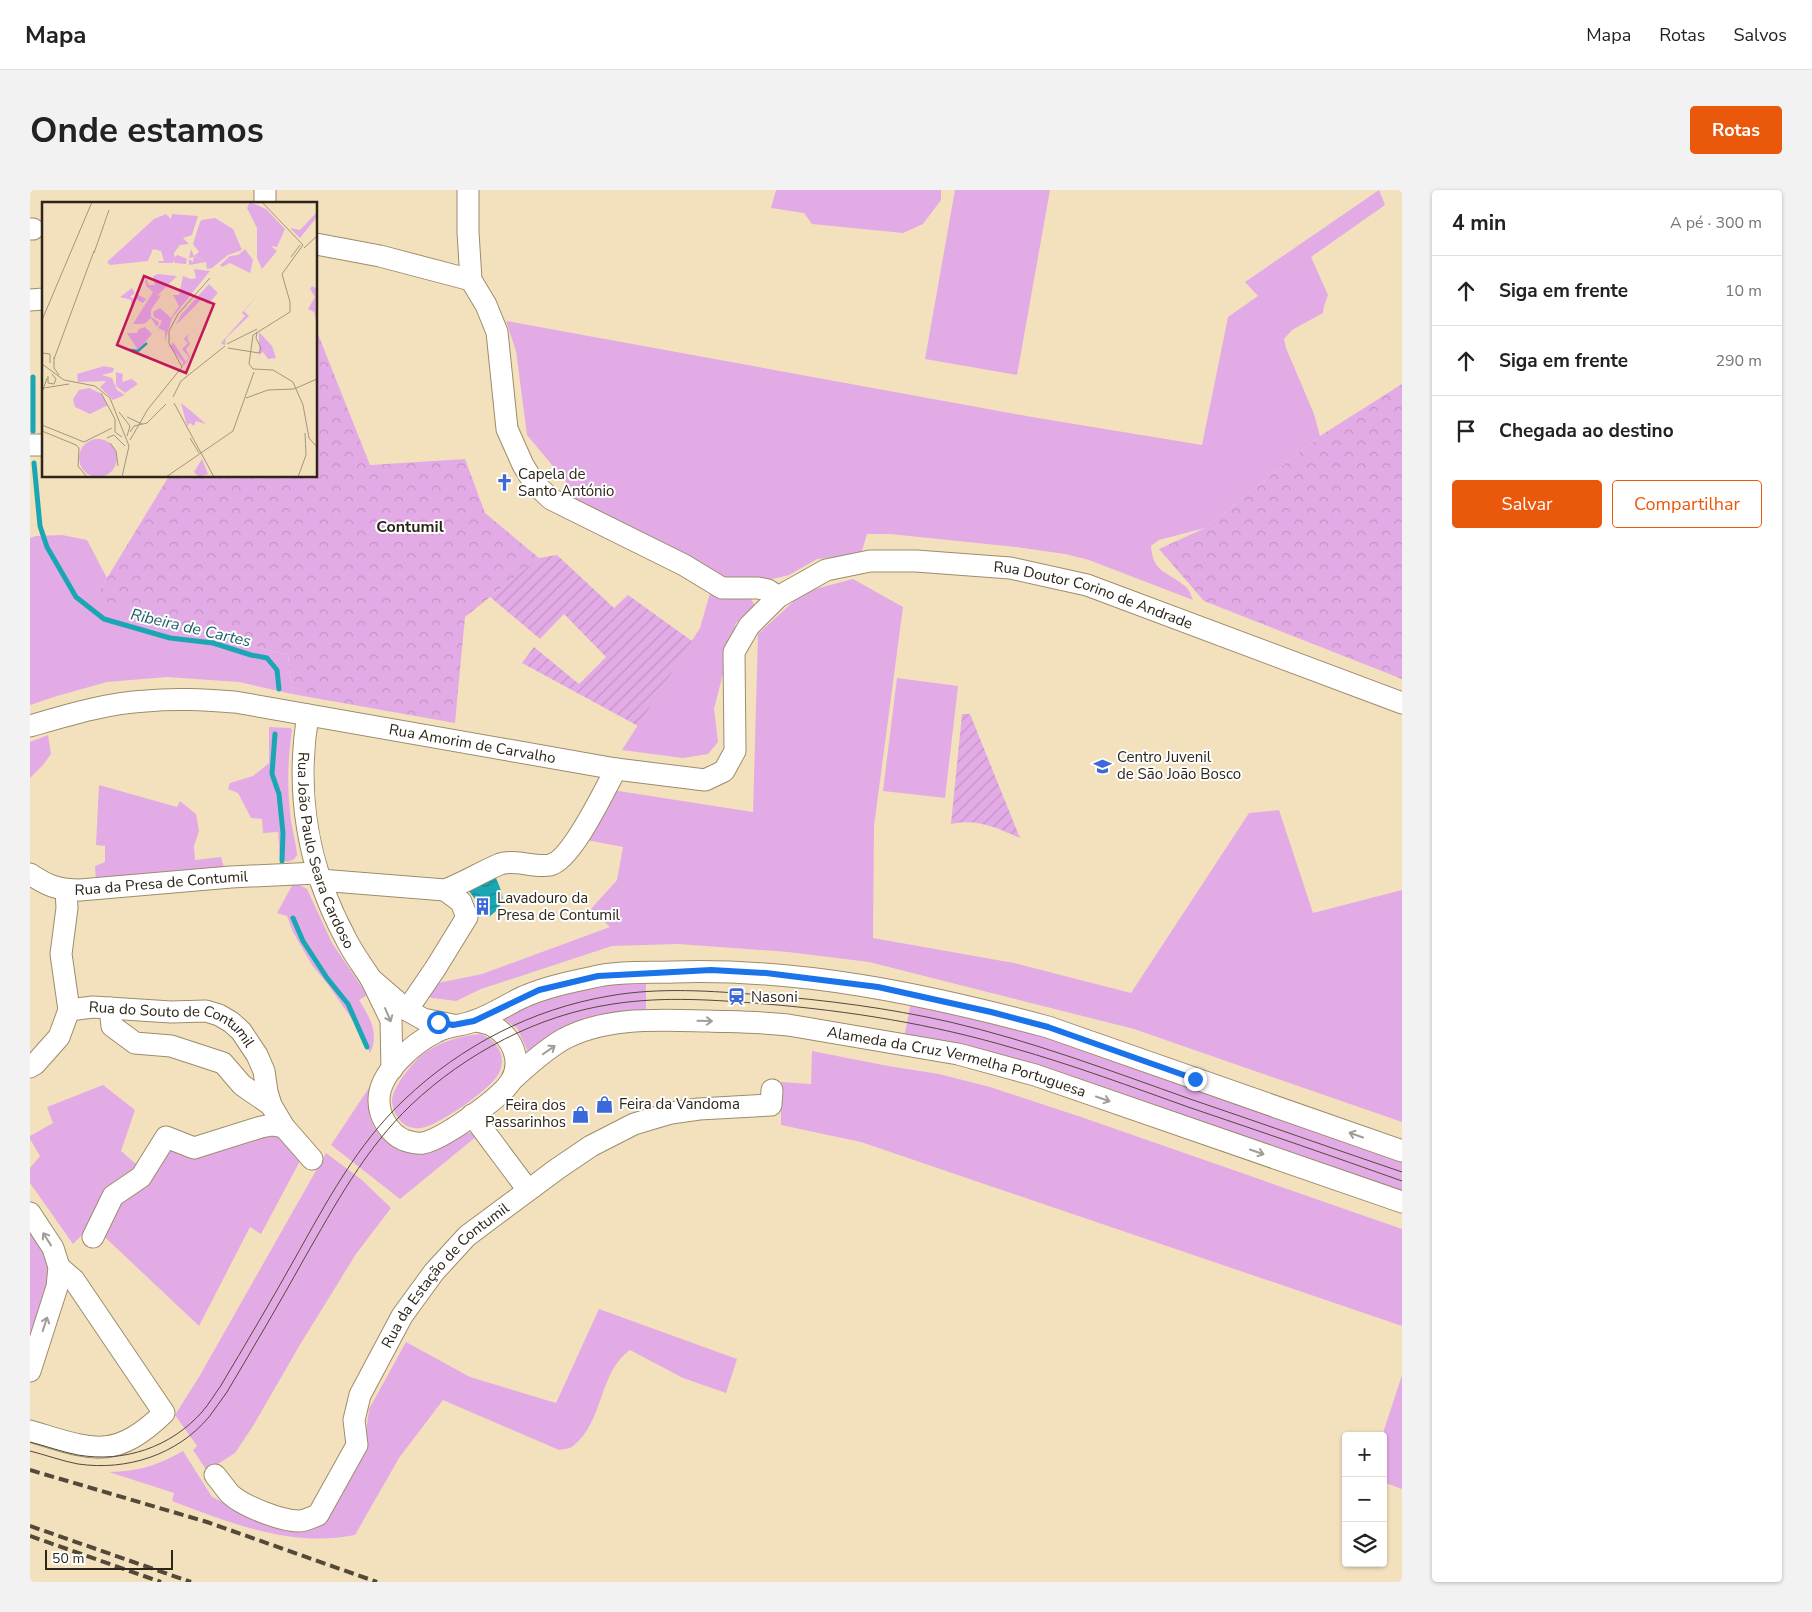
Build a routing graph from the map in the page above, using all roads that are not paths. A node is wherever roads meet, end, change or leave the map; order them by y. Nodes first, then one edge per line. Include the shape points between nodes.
1 (468, 190) edge
2 (318, 244) edge
3 (471, 280) junction
4 (778, 597) junction
5 (1402, 703) edge
6 (308, 715) junction
7 (30, 726) edge
8 (616, 769) junction
9 (30, 874) edge
10 (319, 877) junction
11 (66, 890) junction
12 (445, 890) junction
13 (371, 979) junction
14 (110, 1008) junction
15 (69, 1010) junction
16 (407, 1010) junction
17 (474, 1021) junction
18 (453, 1025) junction
19 (30, 1067) edge
20 (392, 1069) junction
21 (511, 1081) junction
22 (772, 1090) dead end
23 (271, 1106) junction
24 (472, 1115) junction
25 (284, 1127) junction
26 (1402, 1151) edge
27 (312, 1159) dead end
28 (528, 1190) junction
29 (1402, 1202) edge
30 (30, 1213) edge
31 (93, 1237) dead end
32 (59, 1267) junction
33 (30, 1371) edge
34 (30, 1431) edge
35 (215, 1475) dead end

1 - 3 street
2 - 3 street via 380,256
3 - 4 street via 497,332 507,429 534,483 551,499 684,565 722,588 758,588
4 - 5 street, Rua Doutor Corino de Andrade via 826,570 870,561 1010,568 1087,585
4 - 8 street, Rua Amorim de Carvalho via 749,626 734,652 735,751 724,771 704,780
6 - 7 street, Rua Amorim de Carvalho via 235,702 146,701 80,712
6 - 8 street, Rua Amorim de Carvalho
6 - 10 street, Rua João Paulo Seara Cardoso via 303,792
8 - 12 street, Rua da Presa de Contumil via 583,829 560,860 550,865 502,864
9 - 11 street via 49,887
10 - 11 street, Rua da Presa de Contumil via 231,876
10 - 12 street, Rua da Presa de Contumil
10 - 13 street, Rua João Paulo Seara Cardoso via 345,938
11 - 15 street, Rua da Presa de Contumil via 61,954
12 - 16 street via 461,902 467,917
13 - 16 street, Rua João Paulo Seara Cardoso
13 -> 20 street, Rua João Paulo Seara Cardoso via 392,1020
14 - 15 street, Rua do Souto de Contumil via 93,1006
14 - 23 street via 112,1026 134,1043 171,1046 223,1063 242,1086
14 - 23 street, Rua do Souto de Contumil via 206,1011 231,1022 257,1055 264,1071
15 - 19 street, Rua do Souto de Contumil via 59,1037
16 - 18 street, Rua João Paulo Seara Cardoso via 423,1019
17 - 18 street
17 - 21 street via 491,1025 508,1038 517,1066
26 -> 17 street via 1048,1027 903,992 838,981 711,970 598,976 539,990
18 - 20 street via 411,1048
20 - 24 street via 382,1083 378,1100 381,1116 404,1140 421,1144
21 - 24 street
21 -> 29 street, Alameda da Cruz Vermelha Portuguesa via 528,1064 562,1040 613,1023 656,1020 768,1022 958,1054 1035,1075
22 - 28 street, Rua da Estação de Contumil via 771,1105 699,1109 634,1124 591,1146
23 - 25 street, Rua do Souto de Contumil
24 - 28 street
25 - 27 street, Rua do Souto de Contumil
25 - 31 street via 261,1127 194,1148 166,1137 142,1177 113,1196
28 - 35 street, Rua da Estação de Contumil via 466,1236 402,1316 360,1394 354,1420 357,1445 318,1515 302,1521 270,1514 231,1495
32 -> 30 street via 53,1248
33 -> 32 street via 57,1287
32 - 34 street via 74,1280 164,1413 129,1440 108,1448 68,1442

